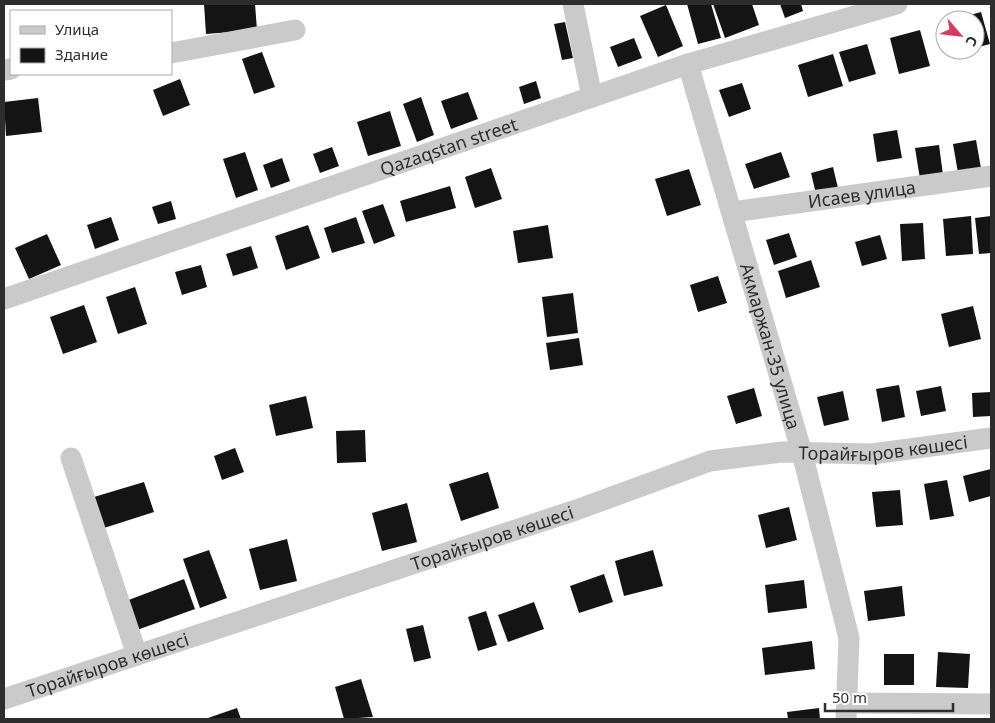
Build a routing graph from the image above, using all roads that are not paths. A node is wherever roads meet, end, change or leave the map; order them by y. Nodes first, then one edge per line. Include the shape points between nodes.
1 (573, 4) edge
2 (898, 4) edge
3 (295, 30) dead end
4 (172, 53) edge
5 (688, 64) junction
6 (592, 97) junction
7 (991, 176) edge
8 (732, 212) junction
9 (4, 299) edge
10 (991, 438) edge
11 (802, 453) junction
12 (71, 458) dead end
13 (137, 655) junction
14 (4, 699) edge
15 (991, 704) edge
16 (846, 711) edge

1 - 6 street
2 - 5 street, Qazaqstan street
3 - 4 street
5 - 6 street, Qazaqstan street
5 - 8 street, Акмаржан-35 улица
6 - 9 street, Qazaqstan street
7 - 8 street, Исаев улица
8 - 11 street, Акмаржан-35 улица
10 - 11 street, Торайғыров көшесі via 872,454
11 - 13 street, Торайғыров көшесі via 782,452 710,461 576,510
11 - 16 street, Акмаржан-35 улица via 849,638
12 - 13 street
13 - 14 street, Торайғыров көшесі
15 - 16 street

